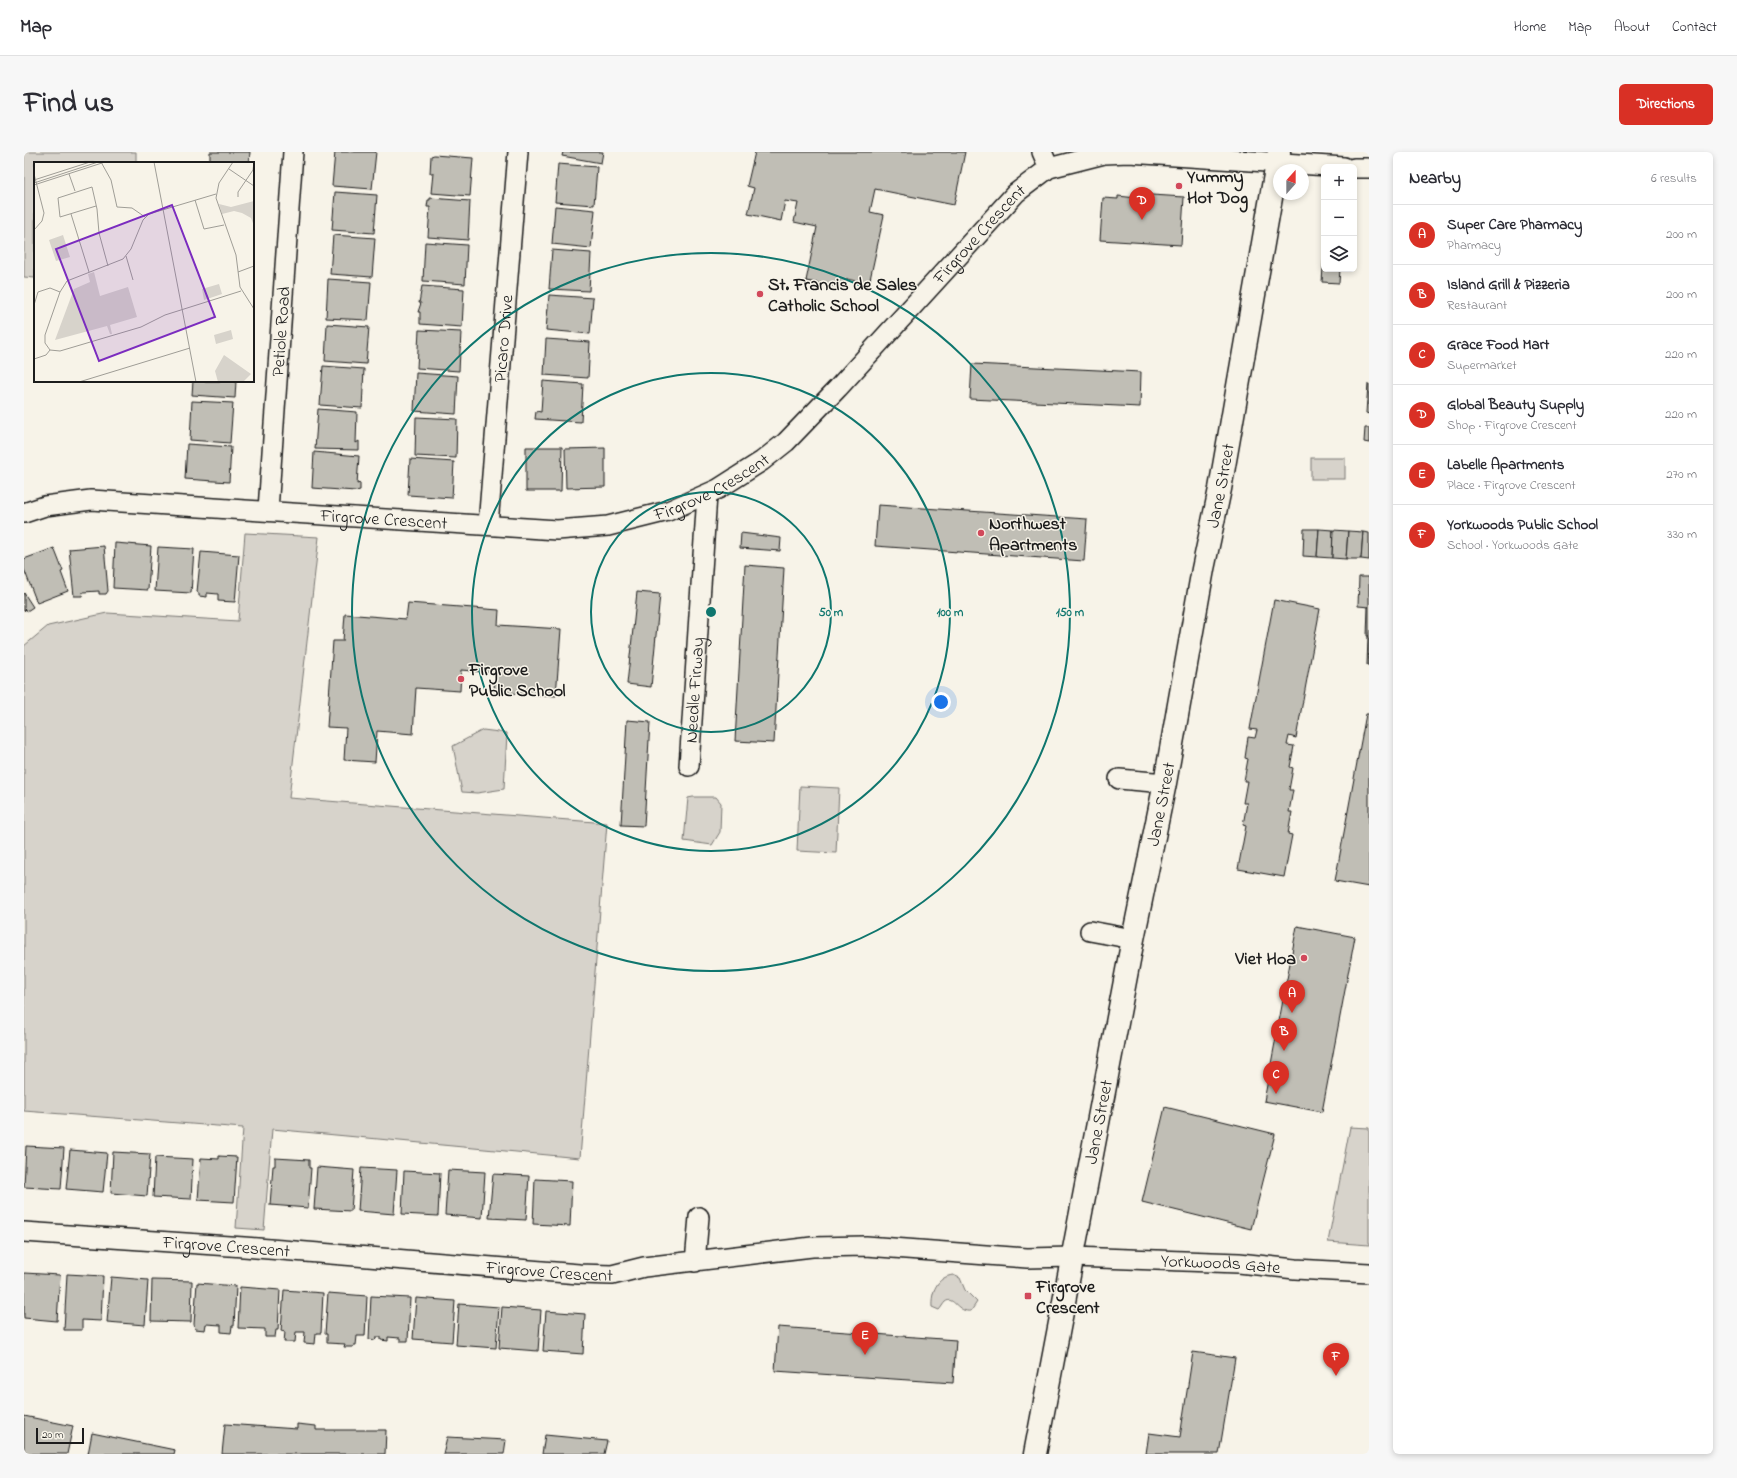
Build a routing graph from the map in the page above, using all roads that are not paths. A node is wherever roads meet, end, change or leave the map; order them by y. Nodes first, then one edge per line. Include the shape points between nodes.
1 (293, 152) edge
2 (518, 152) edge
3 (1277, 158) edge
4 (1045, 160) edge
5 (1322, 164) edge
6 (1357, 168) edge
7 (1369, 168) edge
8 (707, 495) junction
9 (268, 510) junction
10 (24, 513) edge
11 (488, 525) junction
12 (689, 766) dead end
13 (1119, 779) dead end
14 (1165, 784) junction
15 (1090, 931) dead end
16 (1133, 939) junction
17 (698, 1217) dead end
18 (24, 1232) edge
19 (1073, 1257) junction
20 (695, 1262) junction
21 (1369, 1273) edge
22 (1035, 1454) edge

1 - 9 street, Petiole Road
2 - 11 street, Picaro Drive
3 - 4 street, Firgrove Crescent via 1129,152
3 - 5 street, Firgrove Crescent
3 - 14 main road, Jane Street via 1220,489 1203,569
4 - 8 street, Firgrove Crescent via 786,442 746,472
6 - 7 street
8 - 11 street, Firgrove Crescent via 668,511 608,526 557,530
8 - 12 street, Needle Firway
9 - 10 street, Firgrove Crescent via 91,500 45,506
9 - 11 street, Firgrove Crescent
13 - 14 street
14 - 16 main road, Jane Street
15 - 16 street
16 - 19 main road, Jane Street
17 - 20 street
18 - 20 street, Firgrove Crescent via 579,1274 612,1275 644,1267
19 - 20 street, Firgrove Crescent via 1027,1258 866,1246 812,1247
19 - 21 street, Yorkwoods Gate via 1239,1263
19 - 22 main road, Jane Street

